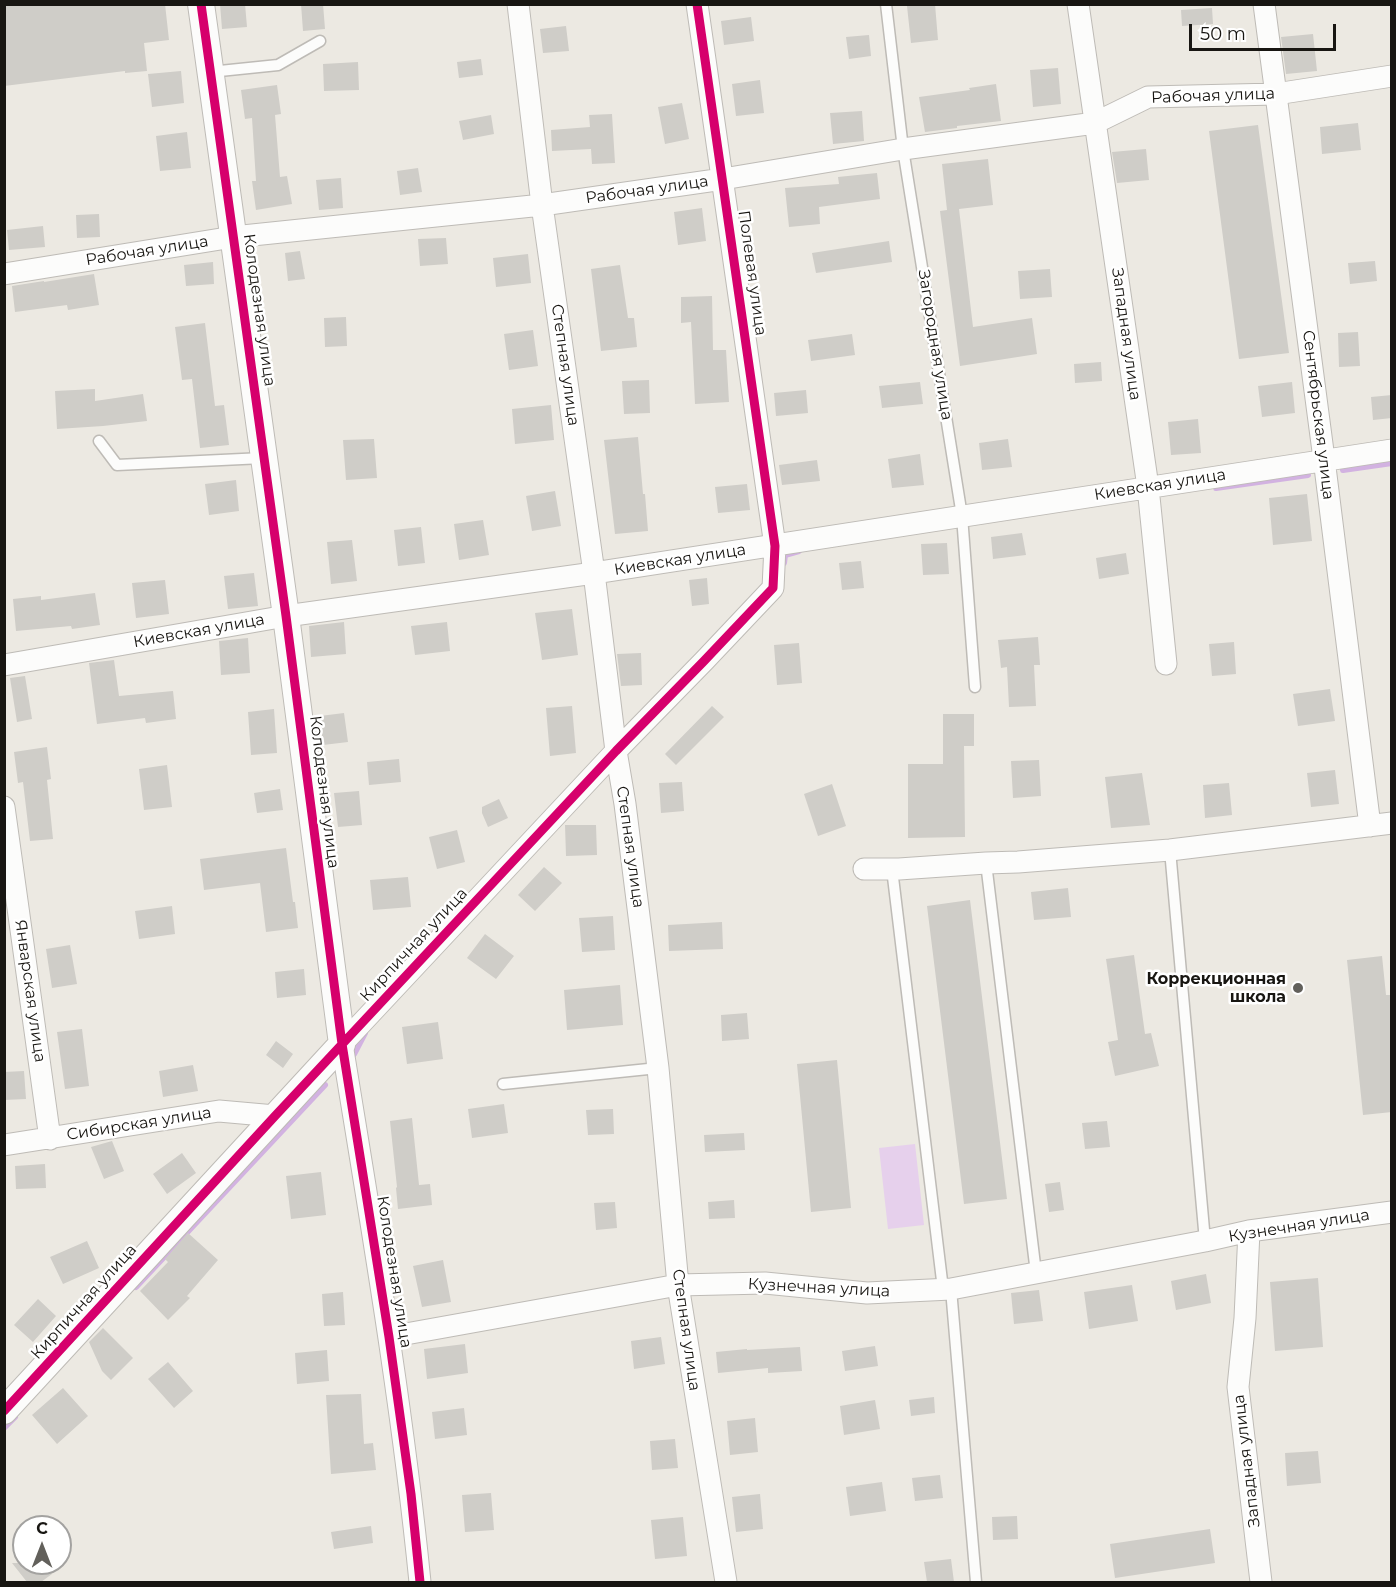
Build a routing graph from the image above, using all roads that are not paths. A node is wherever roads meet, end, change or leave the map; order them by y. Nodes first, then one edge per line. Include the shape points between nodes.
1 (201, 4) edge
2 (518, 4) edge
3 (697, 4) edge
4 (886, 4) edge
5 (1078, 4) edge
6 (1264, 4) edge
7 (320, 41) dead end
8 (210, 72) junction
9 (1392, 76) edge
10 (1276, 94) junction
11 (1095, 123) junction
12 (903, 149) junction
13 (723, 179) junction
14 (542, 205) junction
15 (233, 237) junction
16 (4, 274) edge
17 (99, 441) dead end
18 (1392, 450) edge
19 (264, 458) junction
20 (1324, 459) junction
21 (1148, 487) junction
22 (962, 516) junction
23 (775, 546) junction
24 (594, 573) junction
25 (286, 616) junction
26 (1166, 664) dead end
27 (4, 665) edge
28 (975, 687) dead end
29 (616, 751) junction
30 (4, 807) edge
31 (1392, 824) edge
32 (1370, 826) junction
33 (1170, 850) junction
34 (986, 863) junction
35 (864, 868) dead end
36 (892, 868) junction
37 (342, 1044) junction
38 (658, 1068) junction
39 (503, 1084) dead end
40 (274, 1116) junction
41 (50, 1139) junction
42 (4, 1145) edge
43 (1392, 1212) edge
44 (1249, 1231) junction
45 (1205, 1242) junction
46 (1036, 1273) junction
47 (678, 1285) junction
48 (947, 1289) junction
49 (389, 1337) junction
50 (4, 1412) edge
51 (420, 1582) edge
52 (726, 1582) edge
53 (976, 1582) edge
54 (1258, 1582) edge

1 - 8 street, Колодезная улица
2 - 14 street, Степная улица
3 - 13 street, Полевая улица
4 - 12 lane, Загородная улица
5 - 11 street, Западная улица
6 - 10 street, Сентябрьская улица
7 - 8 lane via 278,65
8 - 15 street, Колодезная улица
9 - 10 street, Рабочая улица
10 - 11 street, Рабочая улица via 1148,97
10 - 20 street, Сентябрьская улица
11 - 12 street, Рабочая улица
11 - 21 street, Западная улица
12 - 13 street, Рабочая улица
12 - 22 lane, Загородная улица
13 - 14 street, Рабочая улица
13 - 23 street, Полевая улица
14 - 15 street, Рабочая улица
14 - 24 street, Степная улица
15 - 16 street, Рабочая улица
15 - 19 street, Колодезная улица
17 - 19 lane via 117,465
18 - 20 street, Киевская улица
19 - 25 street, Колодезная улица
20 - 21 street, Киевская улица
20 - 32 street, Сентябрьская улица
21 - 22 street, Киевская улица
21 - 26 street, Западная улица
22 - 23 street, Киевская улица
22 - 28 lane, Загородная улица
23 - 24 street, Киевская улица
23 - 29 street, Кирпичная улица via 773,588
24 - 25 street, Киевская улица
24 - 29 street, Степная улица
25 - 27 street, Киевская улица
25 - 37 street, Колодезная улица
29 - 37 street, Кирпичная улица
29 - 38 street, Степная улица
30 - 41 street, Январская улица
31 - 32 street
32 - 33 street
33 - 34 street
33 - 45 lane
34 - 36 street
34 - 46 lane
35 - 36 street
36 - 48 lane
37 - 40 street, Кирпичная улица
37 - 49 street, Колодезная улица
38 - 39 lane
38 - 47 street, Степная улица
40 - 41 street, Сибирская улица via 219,1111
40 - 50 street, Кирпичная улица
41 - 42 street, Сибирская улица
43 - 44 street, Кузнечная улица
44 - 45 street, Кузнечная улица
44 - 54 street, Западная улица via 1238,1387
45 - 46 street, Кузнечная улица
46 - 48 street, Кузнечная улица
47 - 48 street, Кузнечная улица via 765,1283 867,1293
47 - 49 street, Кузнечная улица
47 - 52 street, Степная улица
48 - 53 lane
49 - 51 street, Колодезная улица

